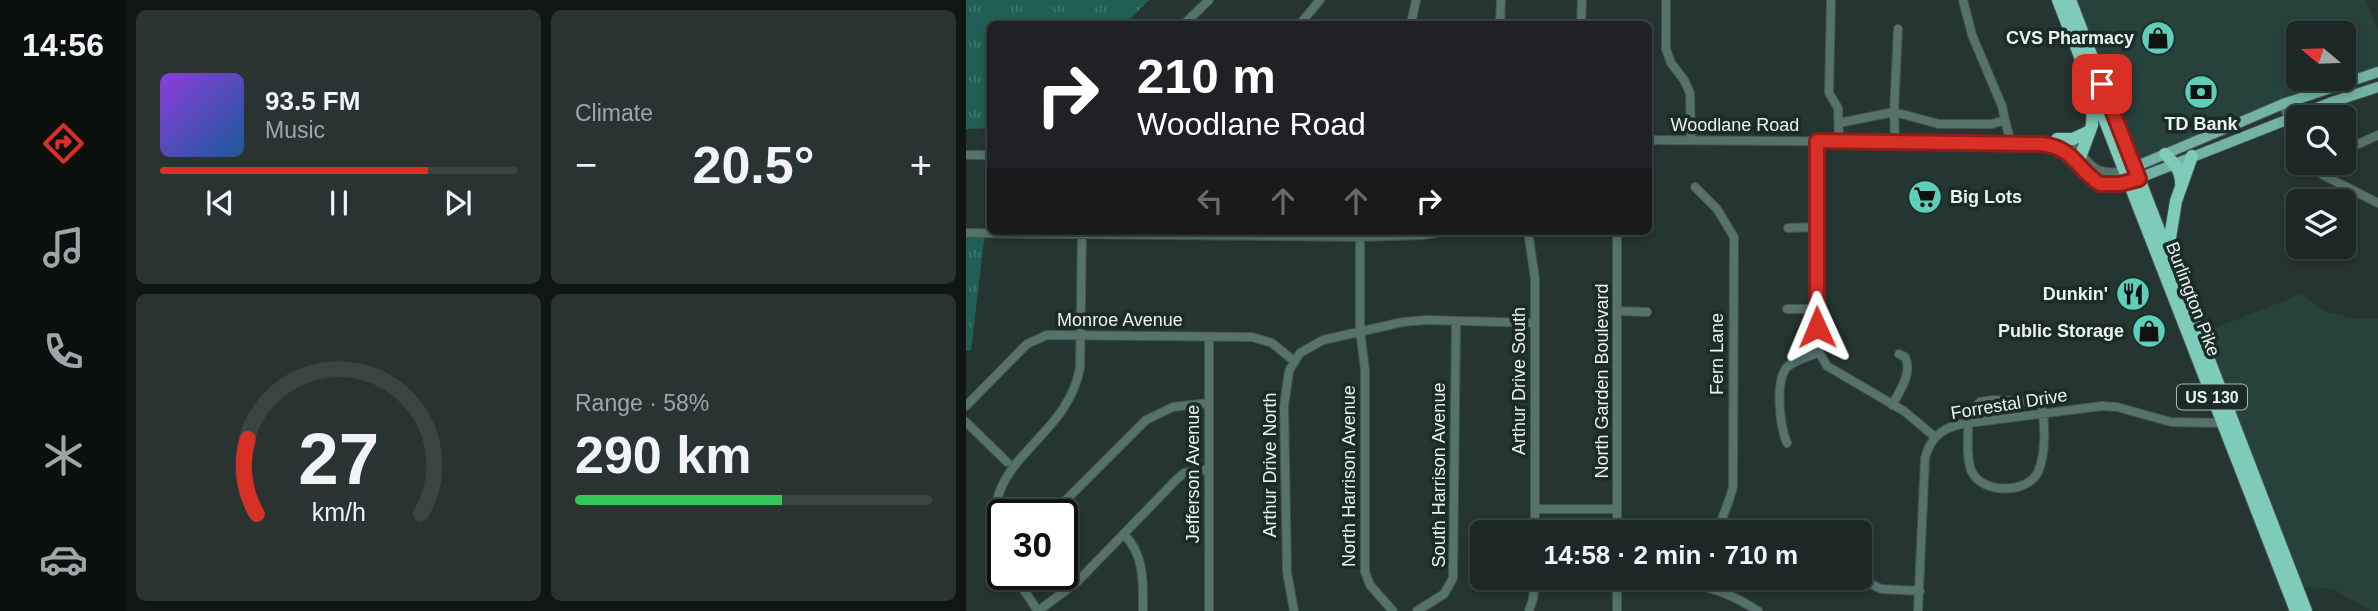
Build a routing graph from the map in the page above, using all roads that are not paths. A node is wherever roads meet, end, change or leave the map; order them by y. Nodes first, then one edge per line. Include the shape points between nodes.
1 (1209, 0) edge
2 (1320, 0) edge
3 (1416, 0) edge
4 (1501, 0) edge
5 (1581, 0) edge
6 (1666, 0) edge
7 (1831, 0) edge
8 (1963, 0) edge
9 (2058, 0) edge
10 (2070, 0) edge
11 (1187, 21) edge
12 (1302, 21) edge
13 (1412, 21) edge
14 (1500, 21) edge
15 (1581, 21) edge
16 (1898, 30) dead end
17 (2378, 72) edge
18 (2090, 84) junction
19 (2378, 87) edge
20 (2283, 104) junction
21 (2328, 105) edge
22 (1894, 112) junction
23 (2286, 112) edge
24 (2005, 120) junction
25 (2286, 120) edge
26 (1839, 123) junction
27 (2090, 131) junction
28 (2378, 135) edge
29 (2057, 139) junction
30 (1652, 140) edge
31 (1691, 140) junction
32 (1817, 141) junction
33 (1839, 141) junction
34 (1895, 142) junction
35 (2011, 143) junction
36 (2031, 143) junction
37 (2356, 145) edge
38 (966, 155) edge
39 (987, 155) edge
40 (2192, 156) junction
41 (2080, 159) junction
42 (2170, 159) junction
43 (2131, 175) junction
44 (2323, 175) edge
45 (1695, 187) dead end
46 (2180, 187) junction
47 (2378, 203) edge
48 (1817, 227) junction
49 (1788, 228) dead end
50 (966, 233) edge
51 (987, 233) edge
52 (1082, 235) edge
53 (1175, 235) edge
54 (1428, 235) edge
55 (1529, 235) edge
56 (1618, 235) edge
57 (1360, 237) junction
58 (2167, 254) junction
59 (1787, 309) dead end
60 (1817, 309) junction
61 (1618, 311) junction
62 (1647, 312) dead end
63 (1456, 321) junction
64 (1535, 323) junction
65 (1360, 330) junction
66 (1080, 336) junction
67 (1209, 337) junction
68 (1819, 352) junction
69 (1899, 354) dead end
70 (1294, 361) junction
71 (1208, 403) junction
72 (1892, 405) junction
73 (966, 406) edge
74 (2043, 413) junction
75 (966, 422) edge
76 (1969, 423) junction
77 (2222, 423) junction
78 (1935, 437) junction
79 (1787, 443) dead end
80 (1209, 470) junction
81 (1067, 499) edge
82 (1535, 509) junction
83 (1617, 509) junction
84 (1535, 520) edge
85 (1617, 520) edge
86 (1721, 520) edge
87 (985, 525) dead end
88 (987, 531) edge
89 (1124, 534) junction
90 (1872, 584) edge
91 (1024, 590) edge
92 (1534, 590) edge
93 (1618, 590) edge
94 (1720, 590) edge
95 (1920, 590) junction
96 (1038, 611) edge
97 (1143, 611) edge
98 (1209, 611) edge
99 (1294, 611) edge
100 (1394, 611) edge
101 (1417, 611) edge
102 (1529, 611) edge
103 (1617, 611) edge
104 (1758, 611) edge
105 (1918, 611) edge
106 (2296, 611) edge
107 (2306, 611) edge

1 - 11 street
2 - 12 street
3 - 13 street
4 - 14 street
5 - 15 street
6 - 31 street via 1666,49 1690,93
7 - 26 street via 1829,93 1838,108
8 - 24 street
9 - 18 highway, Burlington Pike / US 130
10 - 43 highway, Burlington Pike / US 130
16 - 22 street
17 - 20 main road
18 - 27 highway via 2094,116
18 - 43 highway, Burlington Pike / US 130
19 - 21 main road
20 - 23 street
20 - 42 main road
22 - 24 street via 1939,124
22 - 26 street
22 - 34 street
24 - 35 street
25 - 40 main road
26 - 33 street
27 - 29 highway via 2073,139
27 - 41 highway
28 - 37 street
29 - 36 street, Woodlane Road
29 - 41 street, Woodlane Road via 2072,145
30 - 31 street, Woodlane Road
31 - 32 street, Woodlane Road
32 - 33 street, Woodlane Road
32 - 48 street
33 - 34 street, Woodlane Road
34 - 35 street, Woodlane Road
35 - 36 street, Woodlane Road
36 - 41 street, Woodlane Road via 2061,148
38 - 39 street
40 - 42 main road
40 - 46 highway
41 - 43 street, Woodlane Road via 2097,171
42 - 43 main road
42 - 46 highway via 2180,176
43 - 58 highway, Burlington Pike / US 130
43 - 77 highway, Burlington Pike / US 130
44 - 47 street
45 - 86 street, Fern Lane via 1717,209 1734,237 1733,487
46 - 58 highway
48 - 49 street
48 - 60 street
50 - 51 street
52 - 66 street
53 - 57 street
54 - 57 street
55 - 64 street, Arthur Drive South
56 - 61 street, North Garden Boulevard
57 - 65 street, North Harrison Avenue
58 - 107 highway, Burlington Pike / US 130
59 - 60 street
60 - 68 street
61 - 62 street
61 - 83 street, North Garden Boulevard
63 - 64 street
63 - 65 street via 1411,321
63 - 101 street, South Harrison Avenue via 1454,578 1444,594
64 - 82 street, Arthur Drive South
65 - 70 street via 1310,346
65 - 100 street, North Harrison Avenue via 1365,370 1365,572 1370,585
66 - 67 street, Monroe Avenue
66 - 73 street, Monroe Avenue via 1033,339
66 - 75 street via 1080,368 1073,392 1004,465
67 - 70 street, Monroe Avenue via 1265,340
67 - 71 street, Jefferson Avenue
68 - 72 street via 1827,366
68 - 79 street via 1788,366 1783,376 1781,429
69 - 72 street via 1908,360 1908,371
70 - 99 street, Arthur Drive North via 1284,414 1287,572
71 - 80 street, Jefferson Avenue
71 - 81 street via 1179,405 1152,415
72 - 78 street
74 - 76 street, Forrestal Drive
74 - 76 street via 2037,402 1984,401 1973,408
74 - 76 street via 2040,466 2020,487 1988,486 1975,476 1969,460
74 - 77 street, Forrestal Drive via 2110,406 2171,422
76 - 78 street, Forrestal Drive via 1948,427
77 - 106 highway, Burlington Pike / US 130
78 - 95 street, Forrestal Drive via 1923,471
80 - 89 street via 1184,473
80 - 98 street, Jefferson Avenue
82 - 83 street
82 - 84 street, Arthur Drive South
83 - 85 street, North Garden Boulevard
87 - 88 street
89 - 96 street via 1077,582
89 - 97 street via 1140,561
90 - 95 street
91 - 96 street
92 - 102 street
93 - 103 street
94 - 104 street
95 - 105 street, Forrestal Drive

